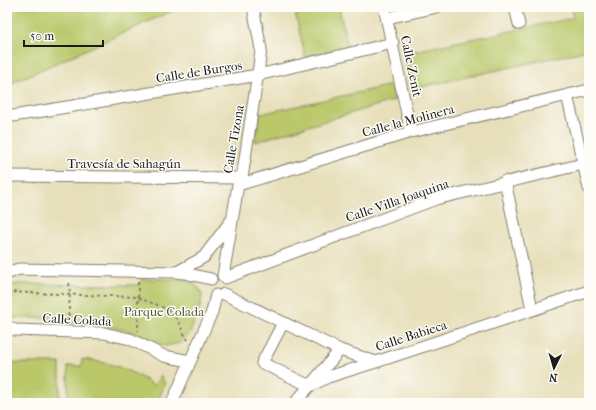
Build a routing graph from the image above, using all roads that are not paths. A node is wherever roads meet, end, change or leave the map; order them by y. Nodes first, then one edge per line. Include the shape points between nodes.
1 (253, 7) edge
2 (437, 7) edge
3 (515, 7) edge
4 (386, 12) edge
5 (519, 24) dead end
6 (393, 43) junction
7 (258, 75) junction
8 (589, 90) edge
9 (568, 95) junction
10 (7, 117) edge
11 (411, 132) junction
12 (583, 164) junction
13 (7, 176) edge
14 (505, 181) junction
15 (240, 182) junction
16 (589, 185) edge
17 (232, 220) junction
18 (175, 272) junction
19 (7, 274) edge
20 (224, 277) junction
21 (211, 279) junction
22 (589, 291) edge
23 (220, 294) junction
24 (532, 309) junction
25 (283, 323) junction
26 (7, 326) edge
27 (340, 350) junction
28 (190, 362) junction
29 (376, 362) junction
30 (310, 386) junction
31 (172, 403) edge
32 (294, 403) edge

1 - 7 street, Calle Tizona via 261,49
2 - 4 street
3 - 5 street
4 - 6 street, Calle Zenit
6 - 7 street, Calle de Burgos
6 - 11 street, Calle Zenit
7 - 10 street, Calle de Burgos
7 - 15 street, Calle Tizona
8 - 9 street, Calle la Molinera
9 - 11 street, Calle la Molinera
9 - 12 street
11 - 15 street, Calle la Molinera
12 - 14 street, Calle Villa Joaquina
12 - 16 street
13 - 15 street, Travesía de Sahagún
14 - 20 street, Calle Villa Joaquina via 436,199
14 - 24 street
15 - 17 street, Calle Tizona
17 - 18 street via 204,257
17 - 20 street, Calle Tizona
18 - 19 street via 18,269
18 - 21 street
20 - 21 street via 214,276
20 - 23 street via 229,285
21 - 23 street via 209,288
22 - 24 street, Calle Babieca
23 - 25 street, Calle Babieca
23 - 28 street
24 - 29 street, Calle Babieca
25 - 27 street, Calle Babieca
25 - 30 street via 262,363
26 - 28 street, Calle Colada via 15,330 104,333 130,338 164,356
27 - 29 street, Calle Babieca
27 - 30 street
28 - 31 street
29 - 30 street via 328,376
30 - 32 street

